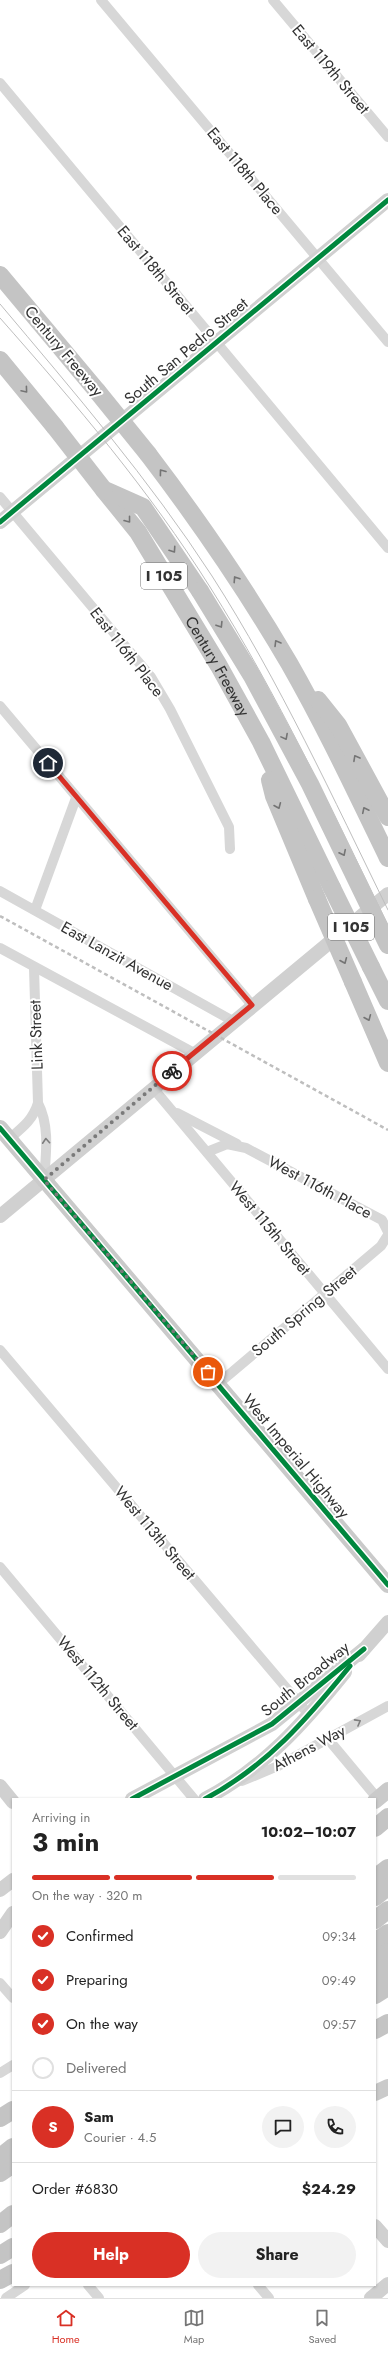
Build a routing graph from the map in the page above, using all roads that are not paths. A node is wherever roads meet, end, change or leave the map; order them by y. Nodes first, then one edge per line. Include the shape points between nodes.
1 (101, 0) edge
2 (273, 0) edge
3 (0, 83) edge
4 (388, 137) edge
5 (388, 200) edge
6 (318, 259) junction
7 (0, 275) edge
8 (216, 342) junction
9 (388, 342) edge
10 (0, 360) edge
11 (104, 490) junction
12 (0, 497) edge
13 (12, 512) junction
14 (0, 522) edge
15 (388, 548) edge
16 (289, 663) junction
17 (0, 706) edge
18 (261, 742) junction
19 (76, 798) junction
20 (388, 817) edge
21 (230, 849) dead end
22 (385, 851) edge
23 (0, 891) edge
24 (388, 894) edge
25 (35, 910) junction
26 (388, 945) edge
27 (0, 948) edge
28 (34, 968) junction
29 (388, 1001) edge
30 (252, 1005) junction
31 (233, 1021) junction
32 (194, 1053) junction
33 (388, 1063) edge
34 (153, 1088) junction
35 (38, 1103) junction
36 (172, 1110) junction
37 (5, 1133) edge
38 (246, 1148) junction
39 (207, 1152) junction
40 (44, 1180) junction
41 (0, 1216) edge
42 (388, 1234) edge
43 (325, 1294) junction
44 (0, 1350) edge
45 (388, 1369) edge
46 (218, 1384) junction
47 (0, 1568) edge
48 (388, 1585) edge
49 (388, 1622) edge
50 (364, 1649) junction
51 (299, 1702) junction
52 (388, 1706) edge
53 (310, 1716) junction
54 (328, 1739) junction
55 (176, 1774) junction
56 (0, 1786) edge
57 (229, 1786) junction
58 (142, 1795) edge
59 (380, 1797) edge
60 (193, 1798) edge
61 (207, 1798) edge
62 (12, 1801) edge
63 (388, 1817) edge
64 (376, 1827) edge
65 (388, 1830) edge
66 (376, 1839) edge
67 (388, 1868) edge
68 (376, 1877) edge
69 (12, 1881) edge
70 (388, 1888) edge
71 (0, 1890) edge
72 (376, 1896) edge
73 (388, 1910) edge
74 (12, 1915) edge
75 (388, 1915) edge
76 (376, 1919) edge
77 (376, 1923) edge
78 (12, 1925) edge
79 (0, 1933) edge
80 (388, 1933) edge
81 (376, 1941) edge
82 (388, 1952) edge
83 (376, 1960) edge
84 (388, 1969) edge
85 (376, 1976) edge
86 (0, 1983) edge
87 (388, 1987) edge
88 (376, 1994) edge
89 (12, 1997) edge
90 (388, 2023) edge
91 (376, 2029) edge
92 (12, 2066) edge
93 (0, 2073) edge
94 (388, 2087) edge
95 (376, 2093) edge
96 (12, 2111) edge
97 (0, 2120) edge
98 (12, 2149) edge
99 (0, 2157) edge
100 (12, 2165) edge
101 (0, 2173) edge
102 (12, 2178) edge
103 (0, 2187) edge
104 (12, 2204) edge
105 (0, 2212) edge
106 (12, 2215) edge
107 (0, 2224) edge
108 (376, 2227) edge
109 (388, 2241) edge
110 (12, 2248) edge
111 (0, 2256) edge
112 (12, 2273) edge
113 (0, 2280) edge
114 (388, 2284) edge
115 (24, 2286) edge
116 (89, 2286) edge
117 (259, 2286) edge
118 (6, 2298) edge
119 (99, 2298) edge
120 (269, 2298) edge
121 (371, 2298) edge

1 - 6 street, East 118th Place
2 - 4 street, East 119th Street
3 - 8 street, East 118th Street
5 - 6 main road, South San Pedro Street
6 - 8 main road, South San Pedro Street
6 - 9 street, East 118th Place
16 -> 7 highway, Century Freeway, bridge via 224,560 148,454
8 - 13 main road, South San Pedro Street
8 - 15 street, East 118th Street
10 -> 11 highway, Century Freeway / I 105, bridge
11 -> 18 highway, Century Freeway / I 105 via 138,532 219,666
11 -> 26 highway, bridge via 143,507 200,591 252,676 310,784
12 - 13 street, East 116th Place
13 - 14 main road, South San Pedro Street
13 - 21 street, East 116th Place via 151,677 170,709 229,827
20 -> 16 highway via 338,725
22 -> 16 highway, Century Freeway
17 - 19 street
18 - 29 highway, Century Freeway / I 105, bridge
18 -> 33 highway, bridge via 274,796
19 - 25 street
19 - 30 street
23 - 25 street, East Lanzit Avenue
24 - 30 main road
25 - 31 street, East Lanzit Avenue
27 - 28 street
28 - 32 street
28 - 35 street, Link Street
30 - 31 main road
31 - 32 main road
32 - 34 main road
34 - 36 street, West 115th Street
34 - 40 main road
35 - 37 street, Link Street via 30,1121
40 -> 35 street, Link Street via 47,1150 44,1115
36 - 38 street, West 116th Place
36 - 39 street, West 115th Street
37 - 40 main road, West Imperial Highway
38 - 39 street, West 116th Place via 227,1144
38 - 42 street, West 116th Place via 382,1220
39 - 43 street, West 115th Street
40 - 41 main road
40 - 46 main road, West Imperial Highway
42 - 43 street, South Spring Street via 381,1246
43 - 45 street, West 115th Street
43 - 46 street, South Spring Street
44 - 51 street, West 113th Street
46 - 48 main road, West Imperial Highway
47 - 55 street, West 112th Street
49 - 50 main road, South Broadway
50 - 51 main road, South Broadway
50 - 53 main road, South Broadway
51 - 53 street, West 113th Street
51 - 55 main road, South Broadway via 272,1724
54 -> 52 street, Athens Way
53 - 57 main road, South Broadway via 285,1742
54 - 57 street, Athens Way via 278,1766
54 - 59 street
55 - 58 main road, South Broadway
55 - 60 street, West 112th Street
56 - 62 main road
57 - 61 main road, South Broadway
63 - 64 highway
65 - 66 highway
67 - 68 highway
69 - 71 main road
70 - 72 highway
73 - 76 highway
74 - 79 main road
75 - 77 highway
78 - 79 main road
80 - 81 highway
82 - 83 highway
84 - 85 highway
86 - 89 street
87 - 88 highway
90 - 91 highway
92 - 93 street
94 - 95 main road
96 - 97 highway, bridge
98 - 99 highway
100 - 101 highway
102 - 103 highway
104 - 105 highway
106 - 107 highway
108 - 109 main road
110 - 111 highway
112 - 113 highway
114 - 121 main road
115 - 118 street
116 - 119 street
117 - 120 street

